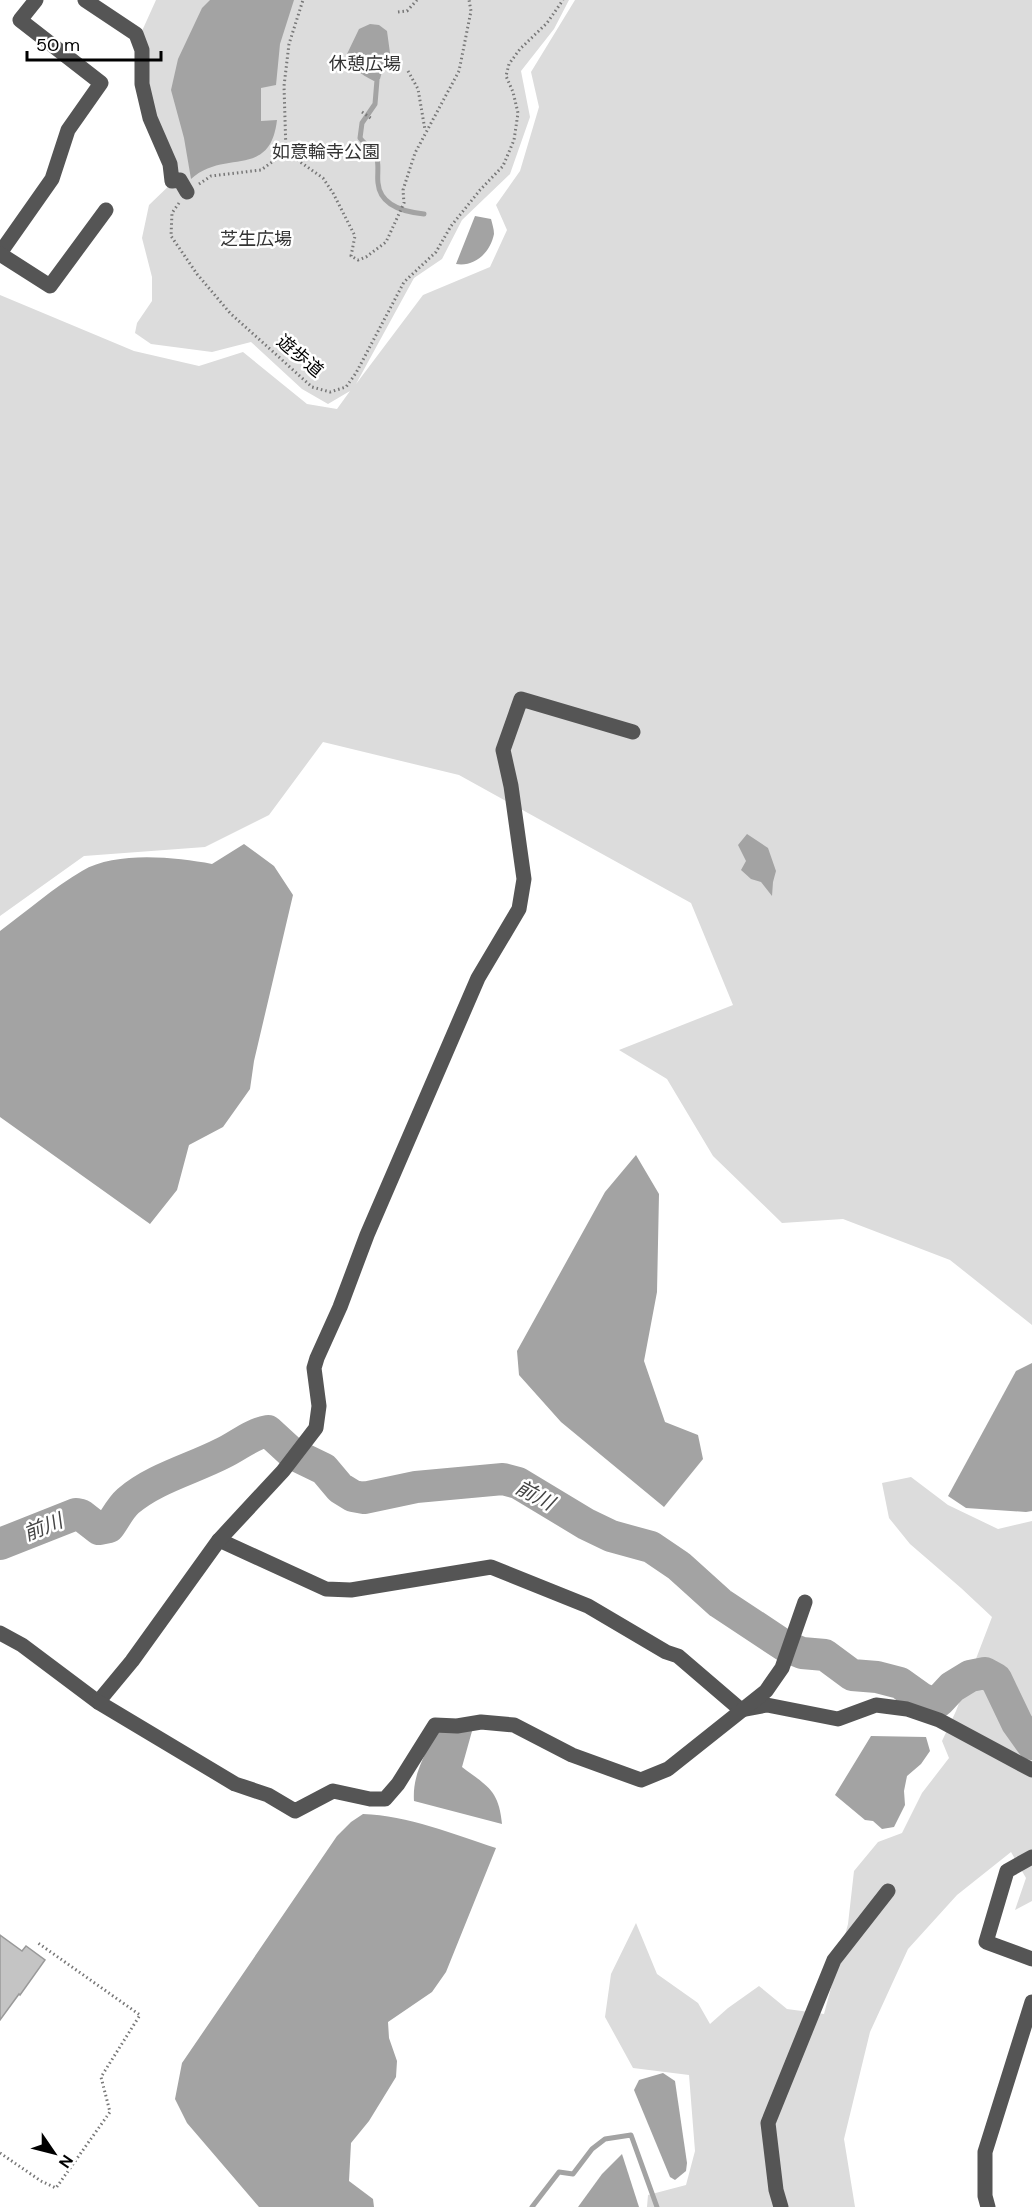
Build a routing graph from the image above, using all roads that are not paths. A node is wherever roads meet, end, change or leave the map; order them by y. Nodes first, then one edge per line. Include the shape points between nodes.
1 (36, 0) edge
2 (85, 0) edge
3 (187, 192) road end
4 (106, 210) dead end
5 (0, 254) edge
6 (633, 732) dead end
7 (219, 1540) junction
8 (805, 1602) dead end
9 (0, 1633) edge
10 (98, 1702) junction
11 (741, 1710) junction
12 (1032, 1770) edge
13 (1032, 1857) edge
14 (888, 1891) dead end
15 (1032, 1959) edge
16 (1032, 2002) edge
17 (782, 2207) edge
18 (988, 2207) edge

1 - 5 street via 20,20 101,82 68,130 52,179
2 - 3 street via 136,34 142,51 142,84 150,118 170,164 172,181 180,180
4 - 5 street via 50,286
6 - 7 street via 521,699 503,750 524,879 519,909 478,978 317,1358 314,1368 319,1406 315,1428
7 - 10 street
7 - 11 street via 326,1589 351,1590 491,1567 588,1606 678,1656
8 - 11 street via 782,1668 766,1691
9 - 10 street
10 - 11 street via 235,1784 268,1795 295,1811 333,1791 386,1799 435,1725 514,1725 572,1755 641,1780 668,1769
11 - 12 street via 767,1706 838,1719 876,1705 907,1709 939,1720
13 - 15 street via 1007,1871 986,1942
14 - 17 street via 834,1960 768,2123
16 - 18 street via 985,2152

